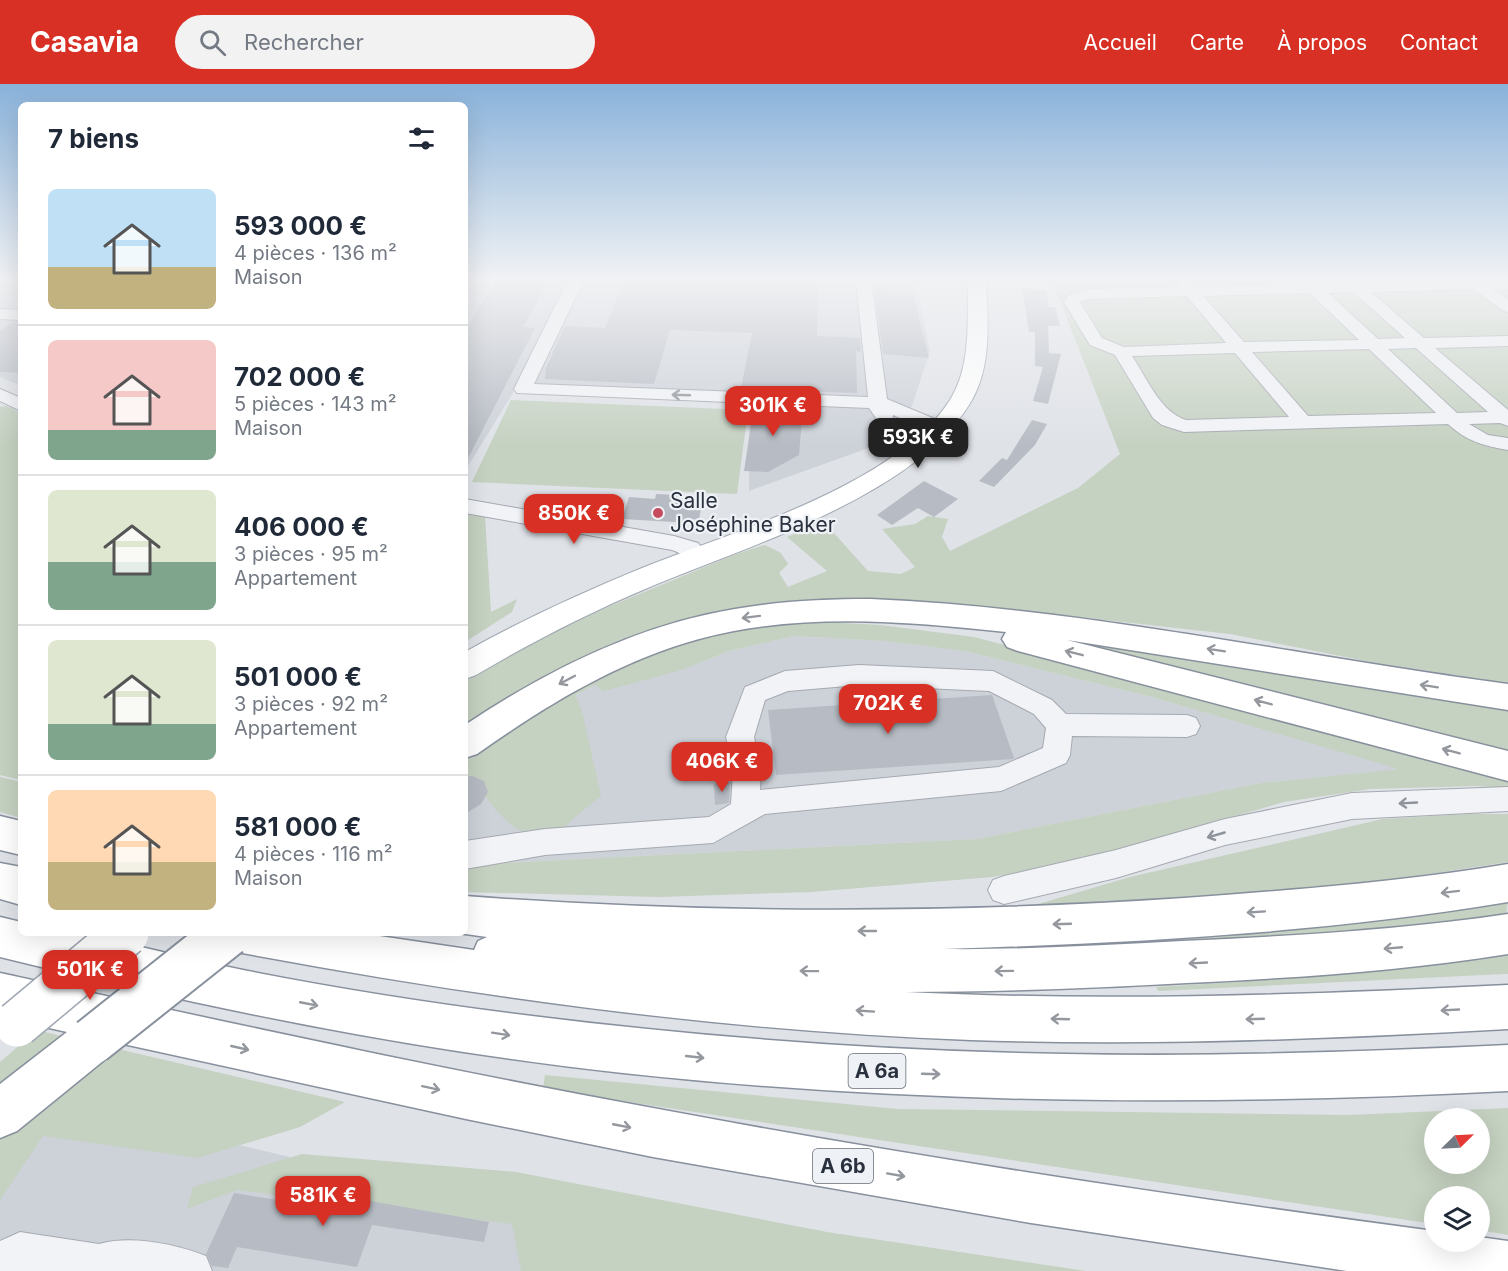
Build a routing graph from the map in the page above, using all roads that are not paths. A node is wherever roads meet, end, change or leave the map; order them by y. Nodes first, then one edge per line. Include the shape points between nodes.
1 (549, 335) edge
2 (871, 335) edge
3 (964, 335) edge
4 (976, 335) edge
5 (1093, 335) edge
6 (1227, 335) edge
7 (1365, 335) edge
8 (1411, 335) edge
9 (1508, 341) edge
10 (1420, 343) junction
11 (1374, 344) junction
12 (1238, 348) junction
13 (1124, 353) junction
14 (0, 394) edge
15 (18, 403) edge
16 (880, 403) junction
17 (1452, 418) junction
18 (1507, 418) edge
19 (1303, 422) junction
20 (930, 426) junction
21 (1508, 444) edge
22 (876, 477) junction
23 (468, 507) edge
24 (694, 552) junction
25 (809, 612) junction
26 (468, 649) edge
27 (468, 665) edge
28 (1508, 697) edge
29 (1060, 725) junction
30 (1187, 726) dead end
31 (468, 742) edge
32 (1508, 766) edge
33 (1508, 799) edge
34 (746, 811) junction
35 (0, 832) edge
36 (18, 837) edge
37 (468, 855) edge
38 (0, 881) edge
39 (1508, 883) edge
40 (18, 885) edge
41 (1004, 890) dead end
42 (468, 916) edge
43 (1508, 934) edge
44 (101, 936) edge
45 (122, 936) edge
46 (224, 936) edge
47 (258, 936) edge
48 (0, 937) edge
49 (321, 948) junction
50 (1508, 1006) edge
51 (4, 1020) edge
52 (1508, 1068) edge
53 (0, 1114) edge
54 (0, 1263) edge
55 (94, 1267) edge
56 (1508, 1267) edge
57 (190, 1271) edge

16 -> 1 street via 523,389
2 - 16 street
3 - 20 main road via 952,387
4 - 20 main road via 976,356 968,383
5 - 13 street via 1096,341
6 - 12 street
7 - 11 street
8 - 10 street
9 - 10 street
10 - 11 street
10 - 18 street
11 - 12 street
11 - 17 street
12 - 13 street
12 - 19 street
13 - 19 street via 1123,359 1160,414 1175,424
14 - 15 street
16 - 20 street via 879,411 885,417
17 - 18 street
17 - 19 street
17 - 21 street via 1478,438
20 - 22 main road
20 - 22 main road via 932,435
20 - 24 main road via 832,486
22 - 24 main road via 782,523
23 - 24 street via 674,543
24 - 26 main road via 566,599
24 - 27 main road
28 -> 25 highway via 1066,627 904,611
25 -> 31 highway via 734,620 637,647 553,688
32 -> 25 highway via 1000,634 924,620
29 - 30 street
29 - 34 street via 1056,755 1001,779 760,802
29 - 34 street via 1043,706 993,681 859,675 785,681 754,694 740,737 747,770
33 -> 41 street via 1352,806 1225,832 1116,864
34 - 37 street via 713,830 545,842
35 - 36 highway
38 - 40 highway
39 -> 42 highway via 1293,910 957,929 663,929
43 -> 49 highway via 1297,957 997,971 737,970
44 - 51 main road
45 - 51 main road, bridge
46 - 53 highway, bridge
47 - 49 highway
48 -> 52 highway, A 6a via 330,1008 518,1037 750,1062 1010,1077 1211,1079
50 -> 49 highway via 1212,1020 932,1015 645,995
51 -> 56 highway, A 6b via 486,1099 757,1152 1058,1203
54 - 55 street via 20,1252
55 - 57 street via 115,1259

